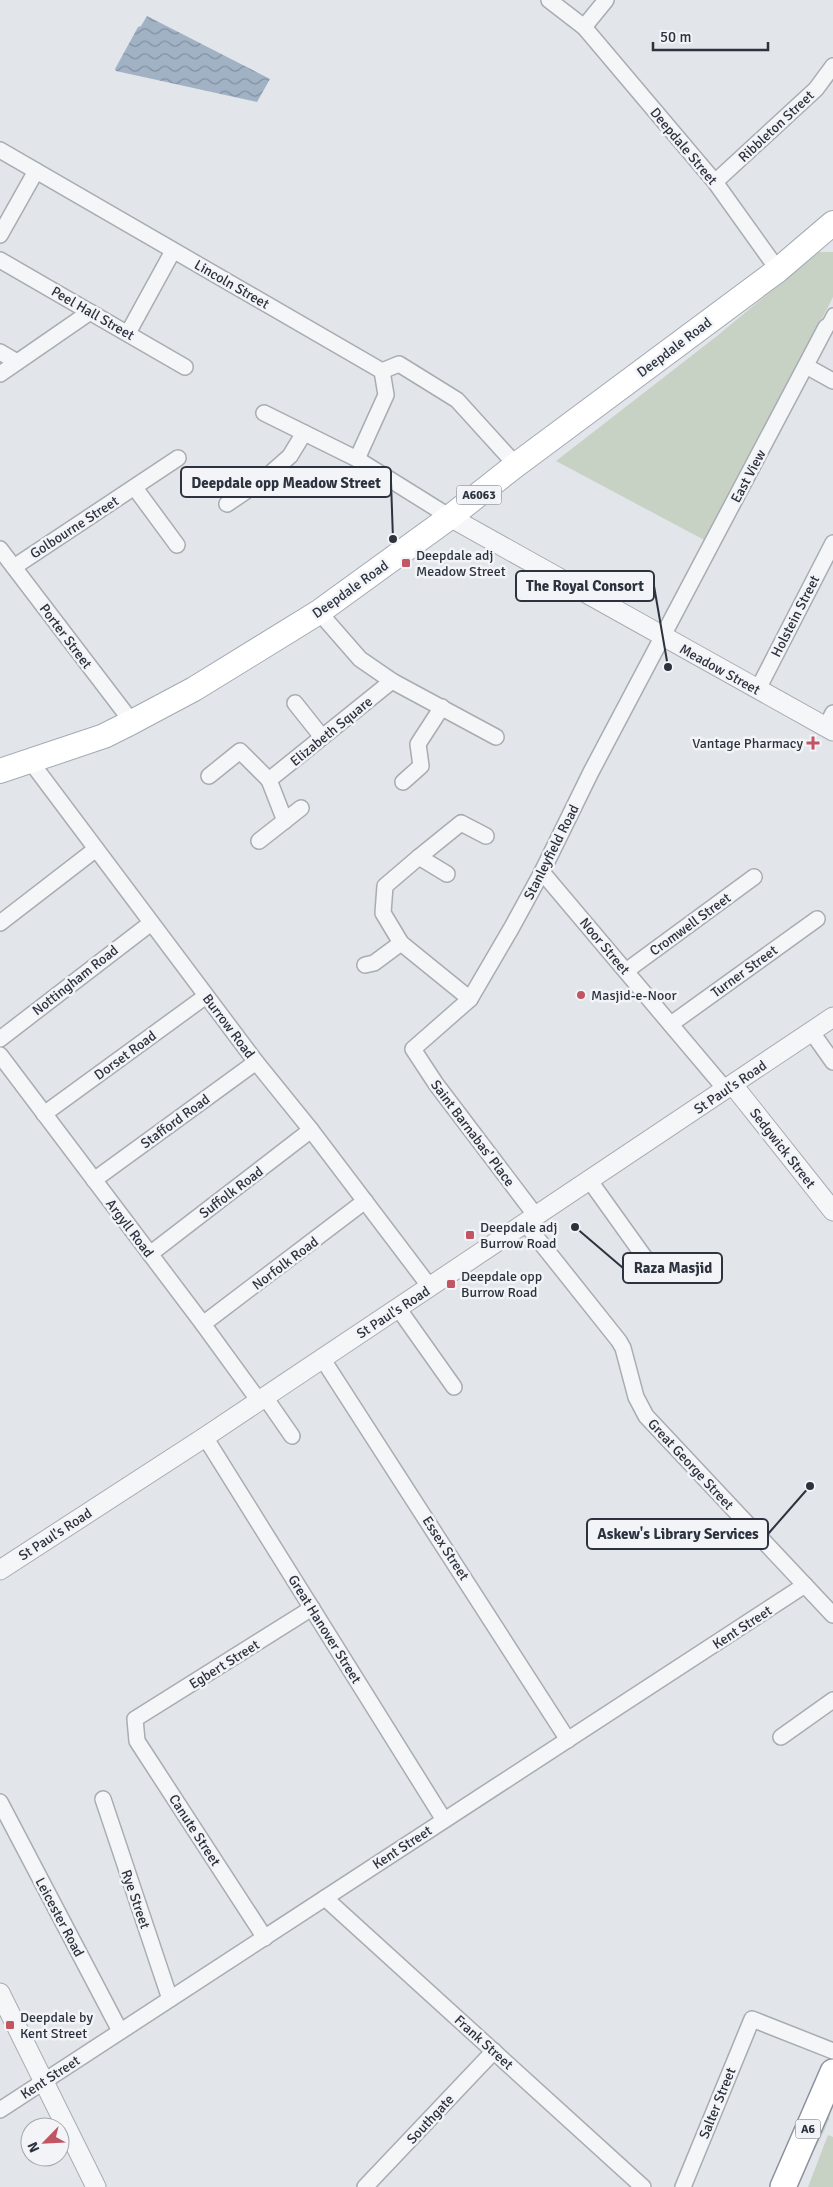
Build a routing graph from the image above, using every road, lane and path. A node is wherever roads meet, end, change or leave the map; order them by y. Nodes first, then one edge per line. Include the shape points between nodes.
1 (549, 0) edge
2 (606, 0) edge
3 (584, 27) junction
4 (833, 66) edge
5 (0, 150) edge
6 (36, 171) junction
7 (715, 182) junction
8 (831, 227) edge
9 (0, 235) edge
10 (173, 250) junction
11 (0, 260) edge
12 (778, 270) junction
13 (90, 312) junction
14 (830, 320) edge
15 (128, 333) junction
16 (0, 352) edge
17 (17, 362) junction
18 (806, 366) junction
19 (186, 367) dead end
20 (382, 371) junction
21 (0, 374) edge
22 (833, 381) edge
23 (264, 414) dead end
24 (304, 433) junction
25 (178, 458) dead end
26 (357, 459) junction
27 (516, 465) junction
28 (135, 488) junction
29 (227, 504) dead end
30 (450, 517) junction
31 (833, 543) edge
32 (177, 545) dead end
33 (0, 550) edge
34 (14, 567) junction
35 (319, 612) junction
36 (664, 638) junction
37 (392, 681) junction
38 (758, 689) junction
39 (295, 703) dead end
40 (436, 704) junction
41 (132, 722) junction
42 (831, 724) edge
43 (322, 737) junction
44 (496, 737) dead end
45 (36, 760) junction
46 (1, 769) edge
47 (209, 776) dead end
48 (269, 780) junction
49 (403, 782) dead end
50 (302, 808) dead end
51 (284, 822) junction
52 (486, 836) dead end
53 (259, 842) dead end
54 (96, 849) junction
55 (419, 857) junction
56 (542, 872) junction
57 (447, 874) dead end
58 (754, 877) dead end
59 (817, 919) dead end
60 (151, 922) junction
61 (0, 923) edge
62 (401, 943) junction
63 (365, 965) dead end
64 (626, 971) junction
65 (206, 996) junction
66 (470, 999) junction
67 (833, 1016) edge
68 (671, 1024) junction
69 (811, 1031) junction
70 (0, 1039) edge
71 (413, 1048) joint
72 (0, 1055) edge
73 (256, 1062) junction
74 (833, 1062) edge
75 (730, 1087) junction
76 (44, 1114) junction
77 (311, 1130) junction
78 (94, 1180) junction
79 (590, 1181) junction
80 (365, 1201) junction
81 (833, 1211) edge
82 (530, 1220) junction
83 (150, 1254) junction
84 (653, 1269) dead end
85 (436, 1283) junction
86 (398, 1308) junction
87 (203, 1324) junction
88 (322, 1358) junction
89 (454, 1387) dead end
90 (262, 1399) junction
91 (292, 1436) dead end
92 (205, 1437) junction
93 (0, 1570) edge
94 (805, 1585) junction
95 (312, 1608) junction
96 (833, 1615) edge
97 (833, 1700) edge
98 (136, 1719) joint
99 (781, 1737) dead end
100 (568, 1740) junction
101 (102, 1799) dead end
102 (0, 1802) edge
103 (444, 1820) junction
104 (325, 1898) junction
105 (265, 1938) junction
106 (170, 1999) junction
107 (2, 2002) edge
108 (120, 2032) junction
109 (494, 2051) junction
110 (833, 2051) edge
111 (833, 2072) edge
112 (44, 2081) junction
113 (0, 2110) edge
114 (636, 2185) edge
115 (96, 2187) edge
116 (365, 2187) edge
117 (682, 2187) edge
118 (783, 2187) edge

1 - 3 street, Deepdale Street
2 - 3 street
3 - 7 street, Deepdale Street
4 - 7 street, Ribbleton Street via 816,89
5 - 6 street, Lincoln Street
6 - 9 street
6 - 10 street, Lincoln Street
7 - 12 street, Deepdale Street
8 - 12 main road, Deepdale Road / A6063
10 - 15 street
10 - 20 street, Lincoln Street
11 - 13 street, Peel Hall Street
12 - 27 main road, Deepdale Road / A6063
13 - 15 street, Peel Hall Street
13 - 17 street
14 - 18 street, East View
15 - 19 street, Peel Hall Street
16 - 17 street
17 - 21 street
18 - 22 street
18 - 36 street, East View
20 - 26 street via 386,396
20 - 27 street via 399,364 457,400
23 - 24 street
24 - 26 street
24 - 29 street via 290,456 264,479
25 - 28 street, Golbourne Street
26 - 30 street
27 - 30 main road, Deepdale Road / A6063
28 - 32 street
28 - 34 street, Golbourne Street
30 - 35 main road, Deepdale Road / A6063
30 - 36 street, Meadow Street
31 - 38 street, Holstein Street
33 - 34 street, Porter Street
34 - 41 street, Porter Street
35 - 37 street via 360,659
35 - 41 main road, Deepdale Road / A6063 via 194,689
36 - 38 street, Meadow Street
36 - 56 street, Stanleyfield Road via 591,772
37 - 40 street
37 - 43 street, Elizabeth Square
38 - 42 street, Meadow Street
39 - 43 street
40 - 44 street
40 - 49 street via 418,744 421,766
41 - 45 main road, Deepdale Road / A6063 via 104,736
43 - 48 street, Elizabeth Square
45 - 46 main road, Deepdale Road / A6063
45 - 54 street, Burrow Road
47 - 48 street via 240,751
48 - 51 street
50 - 51 street
51 - 53 street
52 - 55 street via 461,823
54 - 60 street, Burrow Road
54 - 61 street
55 - 57 street
55 - 62 street via 385,886 383,913
56 - 64 street, Noor Street
56 - 66 street, Stanleyfield Road
58 - 64 street, Cromwell Street
59 - 68 street, Turner Street
60 - 65 street, Burrow Road
60 - 70 street, Nottingham Road
62 - 63 street via 374,963
62 - 66 street
64 - 68 street, Noor Street
65 - 73 street, Burrow Road
65 - 76 street, Dorset Road
66 - 71 street, Stanleyfield Road
67 - 69 street, St Paul's Road
68 - 75 street, Noor Street
69 - 74 street
69 - 75 street, St Paul's Road
71 - 82 street, Saint Barnabas' Place
72 - 76 street, Argyll Road
73 - 77 street, Burrow Road
73 - 78 street, Stafford Road
75 - 79 street, St Paul's Road
75 - 81 street, Sedgwick Street
76 - 78 street, Argyll Road
77 - 80 street, Burrow Road
77 - 83 street, Suffolk Road
78 - 83 street, Argyll Road
79 - 82 street, St Paul's Road
79 - 84 street
80 - 85 street, Burrow Road
80 - 87 street, Norfolk Road
82 - 85 street, St Paul's Road
82 - 94 street, Great George Street via 619,1341 636,1397 646,1416
83 - 87 street, Argyll Road
85 - 86 street, St Paul's Road
86 - 88 street, St Paul's Road
86 - 89 street
87 - 90 street, Argyll Road
88 - 90 street, St Paul's Road
88 - 100 street, Essex Street
90 - 91 street, Argyll Road
90 - 92 street, St Paul's Road
92 - 93 street, St Paul's Road
92 - 95 street, Great Hanover Street
94 - 96 street, Great George Street
94 - 100 street, Kent Street
95 - 98 street, Egbert Street
95 - 103 street, Great Hanover Street
97 - 99 street
98 - 105 street, Canute Street via 137,1741
100 - 103 street, Kent Street
101 - 106 street, Rye Street
102 - 108 street, Leicester Road
103 - 104 street, Kent Street
104 - 105 street, Kent Street
104 - 109 street, Frank Street
105 - 106 street, Kent Street
106 - 108 street, Kent Street
107 - 112 street
108 - 112 street, Kent Street
109 - 114 street, Frank Street
109 - 116 street, Southgate
110 - 117 street, Salter Street via 752,2019
111 - 118 highway, A6
112 - 113 street, Kent Street
112 - 115 street

